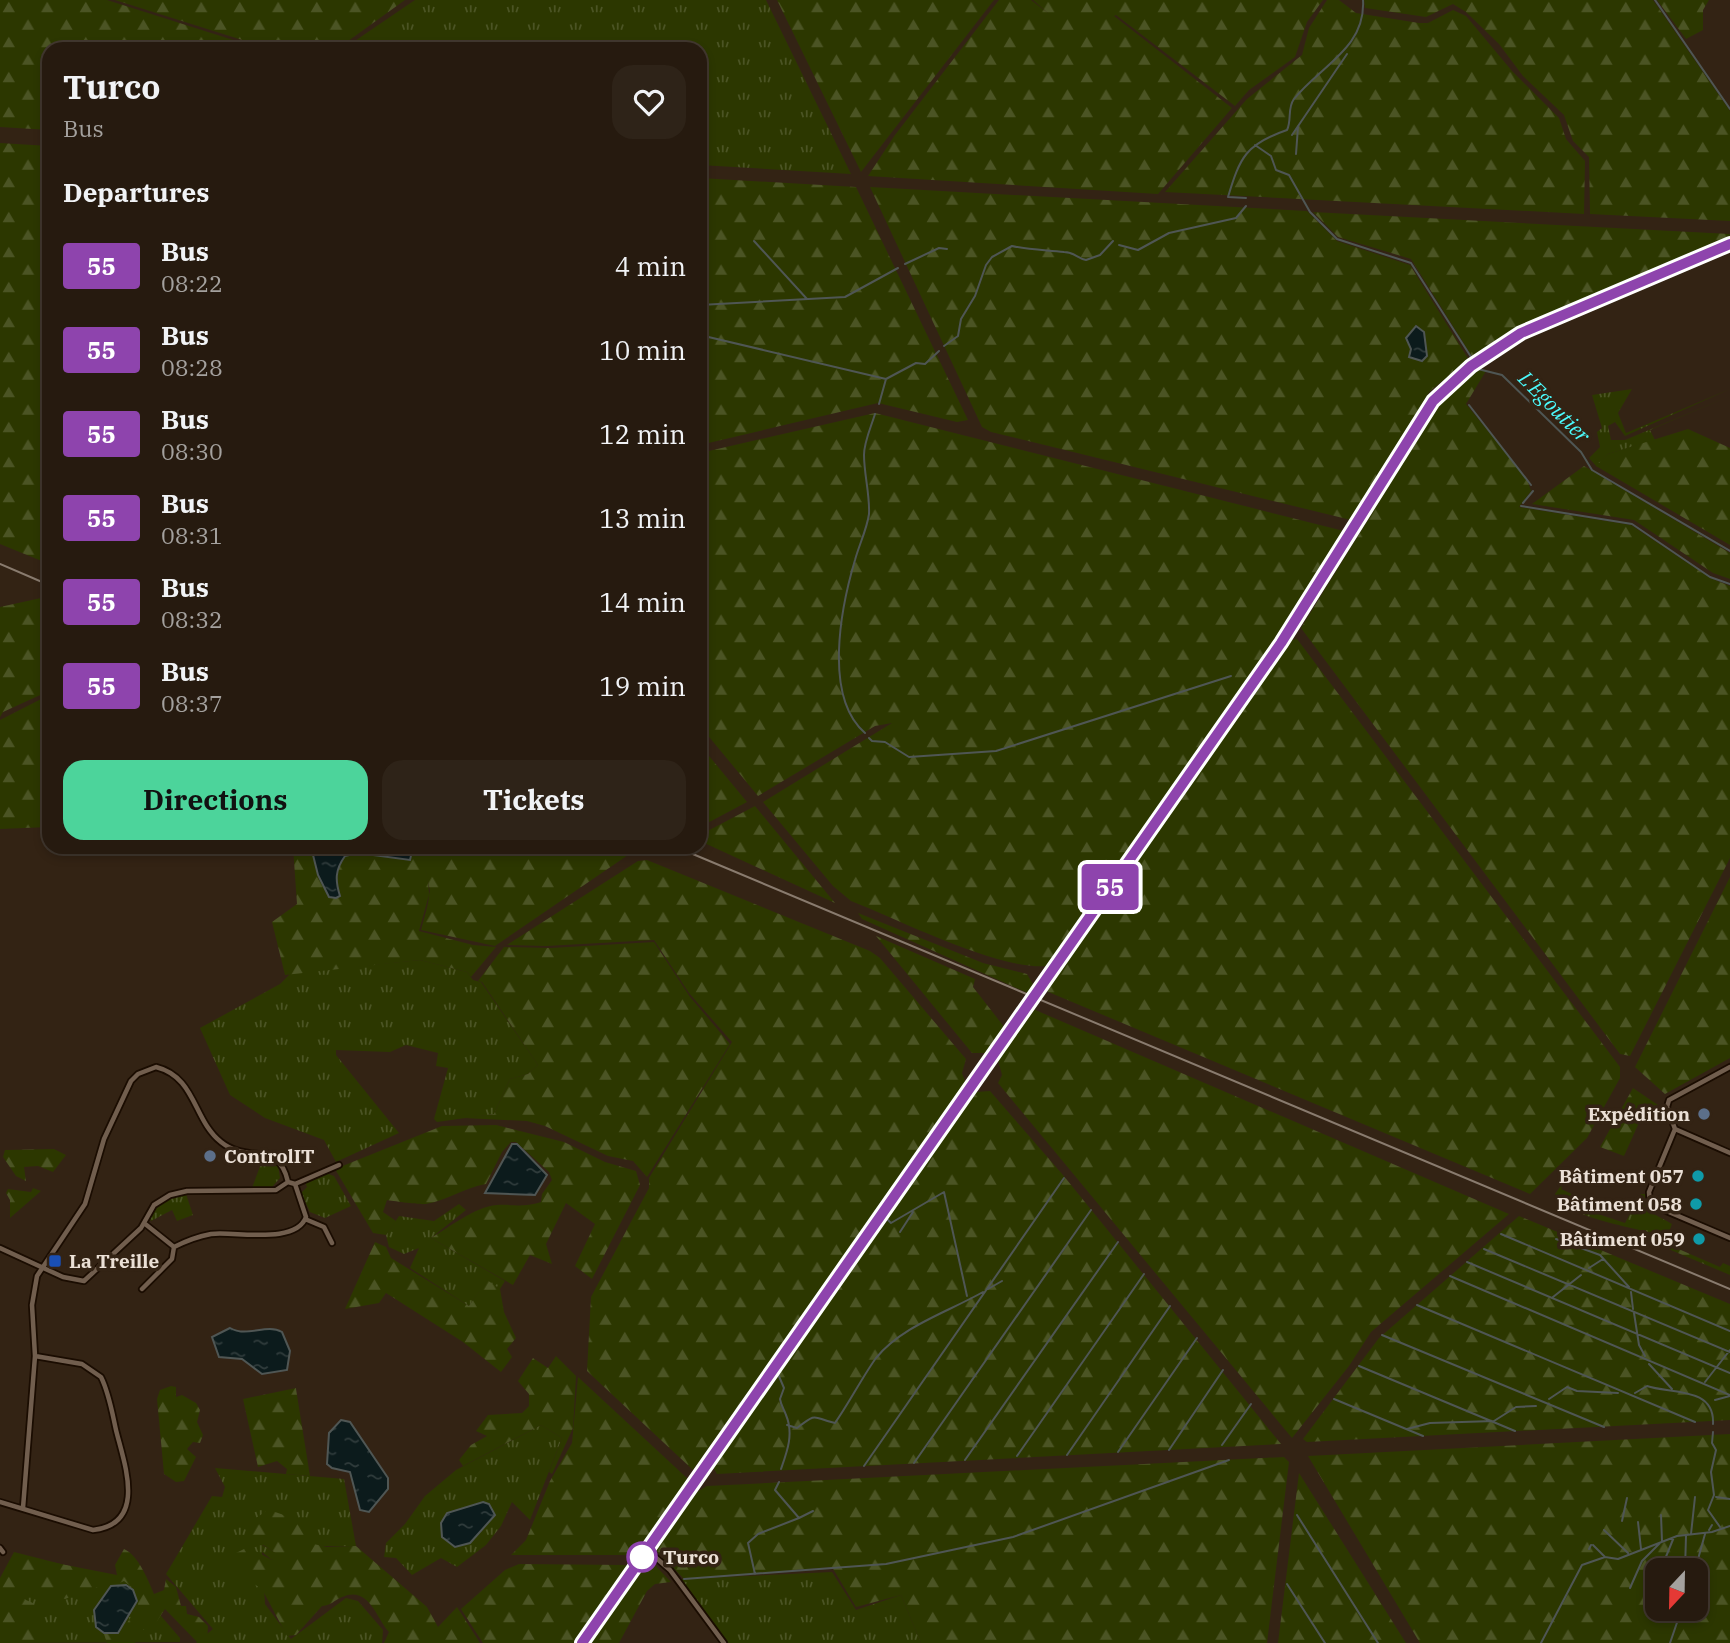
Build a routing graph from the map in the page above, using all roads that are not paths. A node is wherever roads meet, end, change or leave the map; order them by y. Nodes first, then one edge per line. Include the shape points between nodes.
1 (1730, 243) edge
2 (1730, 1067) edge
3 (1675, 1129) junction
4 (1730, 1153) edge
5 (339, 1164) dead end
6 (288, 1182) junction
7 (295, 1184) junction
8 (305, 1219) junction
9 (144, 1223) junction
10 (1730, 1238) edge
11 (332, 1242) dead end
12 (174, 1247) junction
13 (0, 1248) edge
14 (41, 1267) junction
15 (142, 1289) dead end
16 (36, 1356) junction
17 (0, 1502) edge
18 (23, 1508) junction
19 (647, 1549) junction
20 (582, 1643) edge
21 (724, 1643) edge

1 - 19 main road via 1547,321 1448,384 1285,636
2 - 3 street via 1669,1100
3 - 4 street
3 - 10 street via 1649,1192 1650,1203
5 - 7 street
6 - 7 street
6 - 9 street via 271,1190 183,1191 154,1205
6 - 14 street via 279,1160 223,1144 183,1081 169,1071 150,1069 128,1085 104,1139 85,1204
7 - 8 street
8 - 11 street via 324,1227
8 - 12 street via 285,1233 211,1234
9 - 12 street
9 - 14 street via 83,1281
12 - 15 street via 172,1259
13 - 14 street
14 - 16 street via 32,1305
16 - 18 street
16 - 18 street via 82,1364 101,1377 130,1488 123,1512 99,1530 77,1528
17 - 18 street
19 - 20 main road
19 - 21 street via 678,1580

